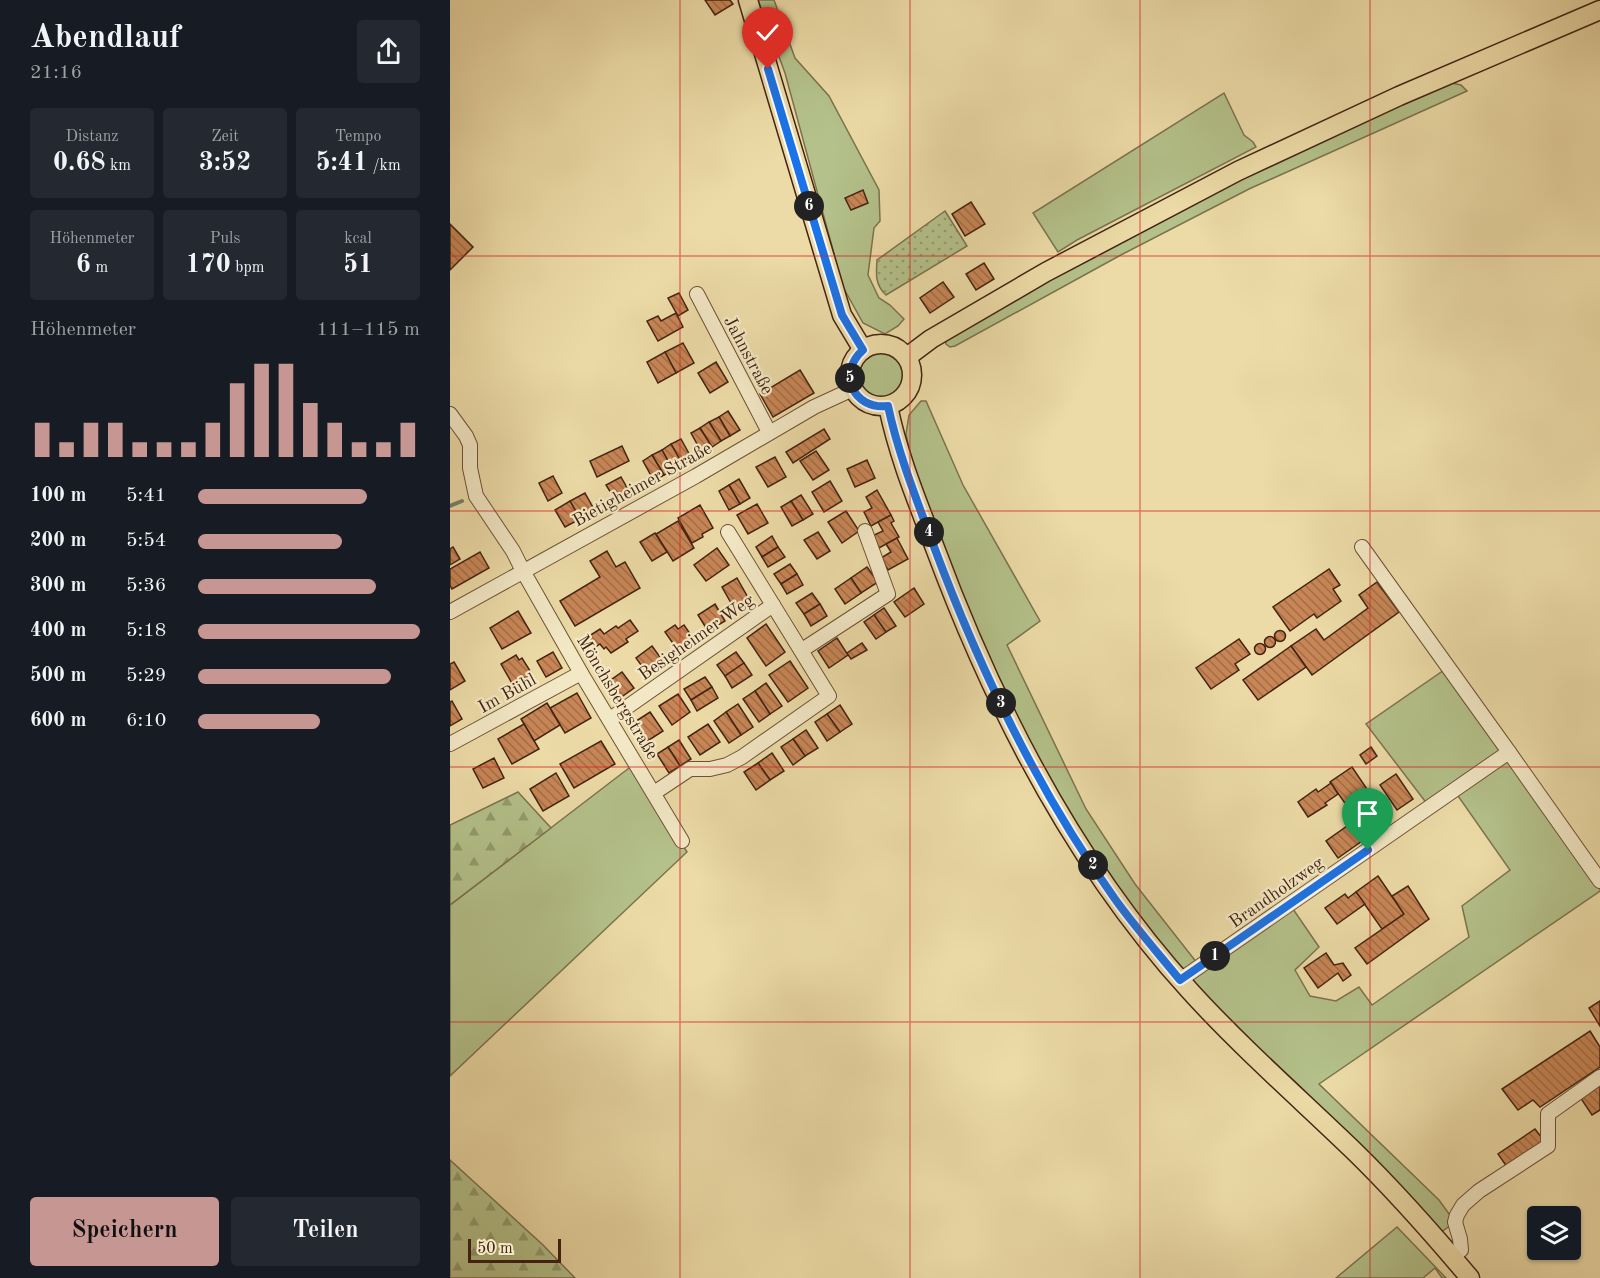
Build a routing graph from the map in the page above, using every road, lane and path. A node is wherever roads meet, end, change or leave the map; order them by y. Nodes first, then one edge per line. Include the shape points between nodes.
1 (748, 0) edge
2 (1600, 10) edge
3 (696, 294) dead end
4 (863, 350) junction
5 (907, 357) junction
6 (853, 389) junction
7 (888, 406) junction
8 (450, 414) edge
9 (769, 432) junction
10 (865, 531) dead end
11 (728, 532) dead end
12 (1362, 548) dead end
13 (523, 571) junction
14 (773, 605) junction
15 (450, 612) edge
16 (802, 650) junction
17 (581, 673) junction
18 (610, 719) junction
19 (450, 744) edge
20 (1509, 752) junction
21 (654, 793) junction
22 (682, 841) dead end
23 (1600, 881) edge
24 (1180, 980) junction
25 (1600, 1077) edge
26 (1452, 1257) junction
27 (1470, 1278) edge

1 - 4 main road via 842,315
2 - 5 main road via 1399,96 1238,171 1046,272
3 - 9 street, Jahnstraße
4 - 5 main road via 873,345 890,345
4 - 6 main road via 850,369
5 - 7 main road via 911,383 906,395
6 - 7 main road via 869,404
6 - 9 street, Bietigheimer Straße
7 - 24 main road via 909,478 948,584 1017,737 1114,898
8 - 13 street, Mönchsbergstraße via 470,445 476,496
9 - 13 street, Bietigheimer Straße
10 - 16 street via 888,594
11 - 14 street
12 - 20 street
13 - 15 street, Bietigheimer Straße
13 - 17 street, Mönchsbergstraße
14 - 16 street
14 - 18 street, Besigheimer Weg
16 - 21 street via 829,696 742,757 710,769 690,769
17 - 18 street, Mönchsbergstraße
17 - 19 street, Im Bühl
18 - 21 street, Mönchsbergstraße
20 - 23 street
20 - 24 street, Brandholzweg
21 - 22 street, Mönchsbergstraße
24 - 26 main road via 1356,1154
25 - 26 street via 1548,1114 1548,1146 1463,1205 1455,1222 1461,1250
26 - 27 main road

